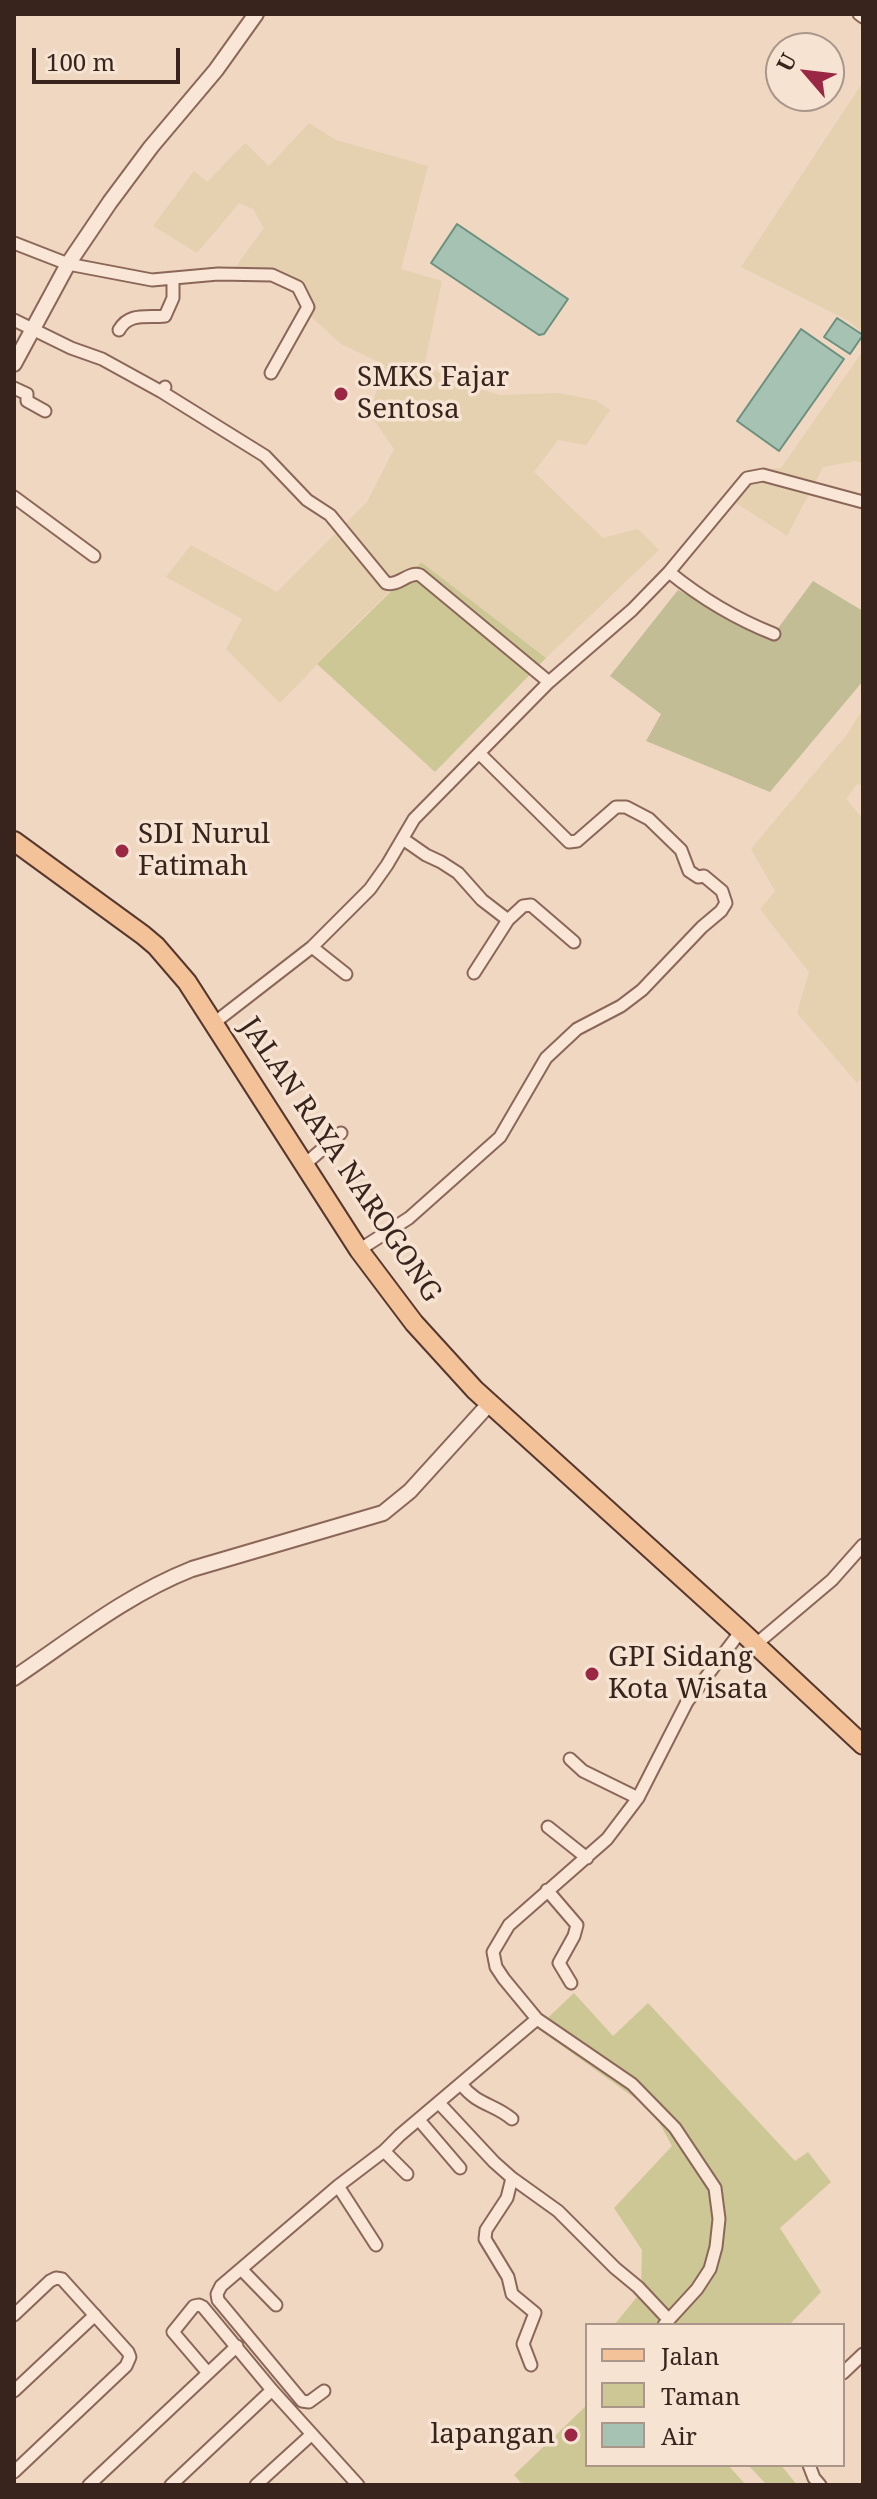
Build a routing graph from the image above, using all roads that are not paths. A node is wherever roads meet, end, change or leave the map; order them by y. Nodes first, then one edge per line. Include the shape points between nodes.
1 (256, 14) edge
2 (14, 243) edge
3 (68, 264) junction
4 (173, 279) junction
5 (14, 320) edge
6 (119, 330) dead end
7 (33, 331) junction
8 (14, 364) edge
9 (271, 373) dead end
10 (14, 388) edge
11 (45, 411) dead end
12 (14, 497) edge
13 (863, 502) edge
14 (94, 556) dead end
15 (669, 572) junction
16 (774, 634) dead end
17 (549, 682) junction
18 (479, 753) junction
19 (403, 839) junction
20 (14, 841) edge
21 (508, 920) junction
22 (574, 942) dead end
23 (312, 947) junction
24 (474, 973) dead end
25 (346, 974) dead end
26 (214, 1023) junction
27 (341, 1133) dead end
28 (304, 1165) junction
29 (359, 1250) junction
30 (489, 1404) junction
31 (863, 1545) edge
32 (741, 1631) junction
33 (755, 1645) junction
34 (14, 1678) edge
35 (863, 1745) edge
36 (570, 1759) dead end
37 (638, 1798) junction
38 (548, 1827) dead end
39 (587, 1858) junction
40 (547, 1890) junction
41 (571, 1983) dead end
42 (537, 2019) junction
43 (461, 2084) junction
44 (439, 2103) junction
45 (512, 2119) dead end
46 (419, 2120) junction
47 (384, 2151) junction
48 (460, 2168) dead end
49 (407, 2174) dead end
50 (512, 2178) junction
51 (338, 2186) junction
52 (376, 2245) dead end
53 (241, 2269) junction
54 (276, 2305) dead end
55 (14, 2315) edge
56 (95, 2315) junction
57 (667, 2323) edge
58 (237, 2346) junction
59 (863, 2354) edge
60 (531, 2365) dead end
61 (845, 2371) edge
62 (208, 2373) junction
63 (272, 2390) junction
64 (14, 2391) edge
65 (324, 2391) dead end
66 (312, 2434) junction
67 (810, 2467) edge
68 (14, 2472) edge
69 (351, 2483) edge
70 (89, 2485) edge
71 (171, 2485) edge
72 (256, 2485) edge
73 (820, 2485) edge

1 - 3 street
2 - 3 street
3 - 4 street
3 - 7 street
4 - 6 street via 173,298 165,316 127,319
4 - 9 street via 269,274 298,287 308,307
5 - 7 street
7 - 8 street
7 - 17 street via 164,389 265,456 307,500 330,515 386,583 420,575
10 - 11 street
12 - 14 street
13 - 15 street via 763,475 747,478
15 - 16 street via 706,599
15 - 17 street
17 - 18 street
18 - 19 street via 414,819
18 - 29 street via 569,842 616,807 649,819 681,850 689,871 722,891 726,903 642,990 577,1029 546,1058 500,1137 409,1218
19 - 21 street via 458,873
19 - 23 street via 370,889
20 - 26 main road, JALAN RAYA NAROGONG via 156,946
21 - 22 street via 531,905
21 - 24 street
23 - 25 street
23 - 26 street
26 - 28 main road, JALAN RAYA NAROGONG
27 - 28 street
28 - 29 main road, JALAN RAYA NAROGONG
29 - 30 main road, JALAN RAYA NAROGONG via 414,1323
30 - 32 main road, JALAN RAYA NAROGONG
30 - 34 street via 410,1491 383,1513 164,1580
31 - 33 street via 832,1580
32 - 33 main road, JALAN RAYA NAROGONG
32 - 37 street via 687,1702
33 - 35 main road, JALAN RAYA NAROGONG
36 - 37 street
37 - 39 street
38 - 39 street
39 - 40 street
40 - 41 street via 577,1925 559,1963
40 - 42 street via 509,1925 493,1952 496,1967
42 - 43 street
42 - 57 street via 632,2084 675,2128 715,2188 719,2219 710,2269
43 - 44 street
43 - 45 street via 480,2103
44 - 46 street
44 - 50 street
46 - 47 street
46 - 48 street
47 - 49 street
47 - 51 street
50 - 57 street via 558,2211 638,2287
50 - 60 street via 485,2239 512,2294 535,2313 523,2344
51 - 52 street
51 - 53 street
53 - 54 street
53 - 65 street via 221,2286 218,2300 302,2401
55 - 56 street via 56,2278 65,2281
56 - 64 street
56 - 68 street via 128,2352 126,2366
58 - 62 street
58 - 62 street via 203,2307 194,2306 173,2332
58 - 63 street
59 - 61 street
62 - 70 street
63 - 66 street
63 - 71 street
66 - 69 street
66 - 72 street
67 - 73 street

